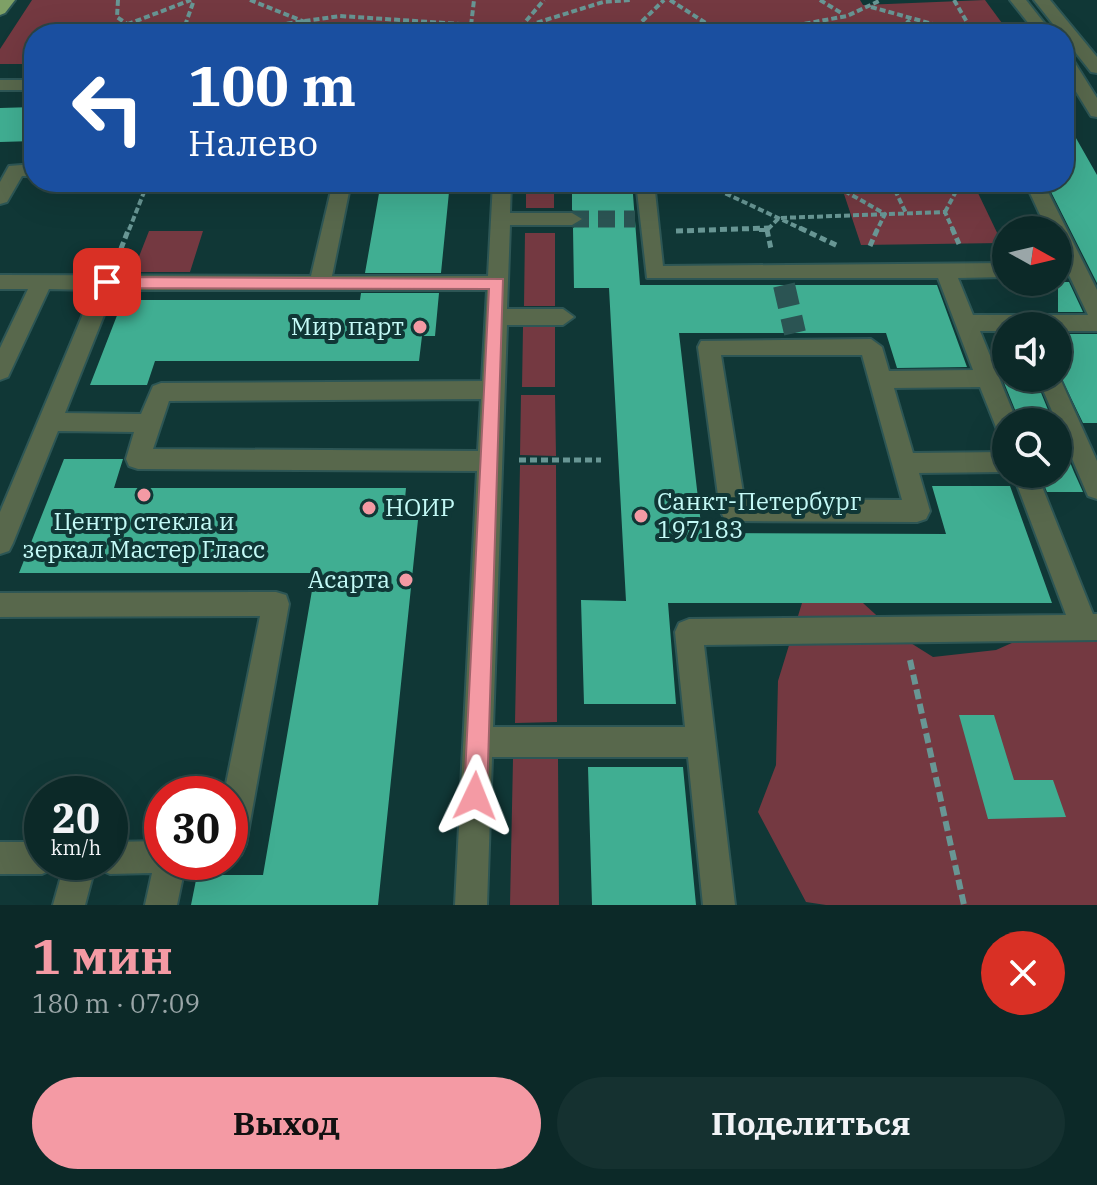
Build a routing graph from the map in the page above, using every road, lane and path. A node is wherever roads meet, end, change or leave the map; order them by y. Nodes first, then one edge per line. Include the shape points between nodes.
1 (7, 0) edge
2 (118, 0) edge
3 (193, 0) edge
4 (250, 0) edge
5 (474, 0) edge
6 (544, 0) edge
7 (630, 0) edge
8 (667, 0) edge
9 (820, 0) edge
10 (954, 0) edge
11 (1018, 0) edge
12 (1042, 0) edge
13 (602, 1) edge
14 (879, 1) edge
15 (871, 7) junction
16 (0, 10) edge
17 (844, 15) junction
18 (906, 20) junction
19 (302, 21) junction
20 (127, 24) junction
21 (185, 24) junction
22 (310, 24) edge
23 (428, 24) edge
24 (472, 24) edge
25 (523, 24) edge
26 (532, 24) edge
27 (640, 24) edge
28 (707, 24) edge
29 (800, 24) edge
30 (909, 24) edge
31 (925, 24) edge
32 (966, 24) edge
33 (1037, 24) edge
34 (1061, 24) edge
35 (1074, 40) edge
36 (1097, 68) edge
37 (1080, 83) edge
38 (0, 85) edge
39 (24, 85) edge
40 (1097, 112) edge
41 (24, 170) edge
42 (144, 192) edge
43 (340, 192) edge
44 (501, 192) edge
45 (645, 192) edge
46 (723, 192) edge
47 (846, 192) edge
48 (896, 192) edge
49 (956, 192) edge
50 (1039, 192) edge
51 (0, 198) edge
52 (945, 212) junction
53 (906, 213) junction
54 (885, 214) junction
55 (1051, 216) edge
56 (779, 218) junction
57 (500, 219) junction
58 (572, 219) tunnel mouth
59 (645, 223) junction
60 (959, 244) dead end
61 (870, 245) dead end
62 (992, 270) edge
63 (945, 271) junction
64 (889, 272) junction
65 (1072, 276) edge
66 (0, 282) edge
67 (42, 282) junction
68 (107, 282) junction
69 (320, 283) junction
70 (497, 283) junction
71 (1097, 312) edge
72 (496, 317) junction
73 (563, 317) dead end
74 (966, 323) junction
75 (1097, 323) edge
76 (992, 324) edge
77 (1072, 324) edge
78 (0, 371) edge
79 (988, 378) junction
80 (880, 380) junction
81 (493, 390) junction
82 (1055, 392) edge
83 (999, 408) edge
84 (49, 422) junction
85 (149, 423) junction
86 (601, 460) dead end
87 (490, 461) junction
88 (992, 462) edge
89 (904, 463) junction
90 (1031, 488) edge
91 (1097, 489) edge
92 (0, 543) edge
93 (0, 605) edge
94 (1090, 627) edge
95 (903, 629) junction
96 (477, 742) junction
97 (701, 742) junction
98 (243, 776) edge
99 (0, 858) edge
100 (24, 858) edge
101 (76, 880) edge
102 (166, 880) edge
103 (69, 905) edge
104 (161, 905) edge
105 (471, 905) edge
106 (719, 905) edge
107 (964, 905) edge

1 - 16 main road
2 - 20 path via 117,17
3 - 20 path
3 - 21 path
4 - 19 path
5 - 24 path
6 - 25 path
7 - 13 path
8 - 27 path
8 - 28 path
9 - 17 path
10 - 32 path
11 - 33 street
12 - 34 street
13 - 26 path
14 - 15 path
15 - 17 path
15 - 18 path
17 - 29 path
18 - 30 path
18 - 31 path
19 - 21 path
19 - 22 path
19 - 23 path via 340,16
20 - 21 path
35 - 36 street
37 - 40 street
38 - 39 street
41 - 51 street via 16,170
42 - 68 path
43 - 69 street
44 - 57 street
45 - 59 street
46 - 56 path
47 - 54 path
48 - 53 path
49 - 52 path
50 - 55 street
52 - 53 path
52 - 60 path
53 - 54 path
54 - 56 path
54 - 61 path
56 - 59 path via 767,230
56 - 64 path
57 - 58 street
57 - 70 street
59 - 64 street via 654,273 783,279
62 - 63 street
63 - 64 street
63 - 74 street
65 - 71 street
66 - 67 street
67 - 68 street
67 - 78 street
68 - 69 street
68 - 84 street
69 - 70 street
70 - 72 street
72 - 73 street
72 - 81 street
74 - 76 street
74 - 79 street
75 - 77 street
79 - 80 street
79 - 83 street
80 - 89 street
80 - 89 street via 871,347 796,340 709,347 733,510 917,511
81 - 85 street via 161,392
81 - 87 street
82 - 91 street
84 - 85 street
84 - 92 street
85 - 87 street via 138,459
86 - 87 path
87 - 96 street
88 - 89 street
90 - 94 street
93 - 98 street via 276,604
94 - 95 street
95 - 97 street via 689,632
95 - 107 path
96 - 97 street
96 - 105 street
97 - 106 street
99 - 100 street
101 - 103 street
102 - 104 street

